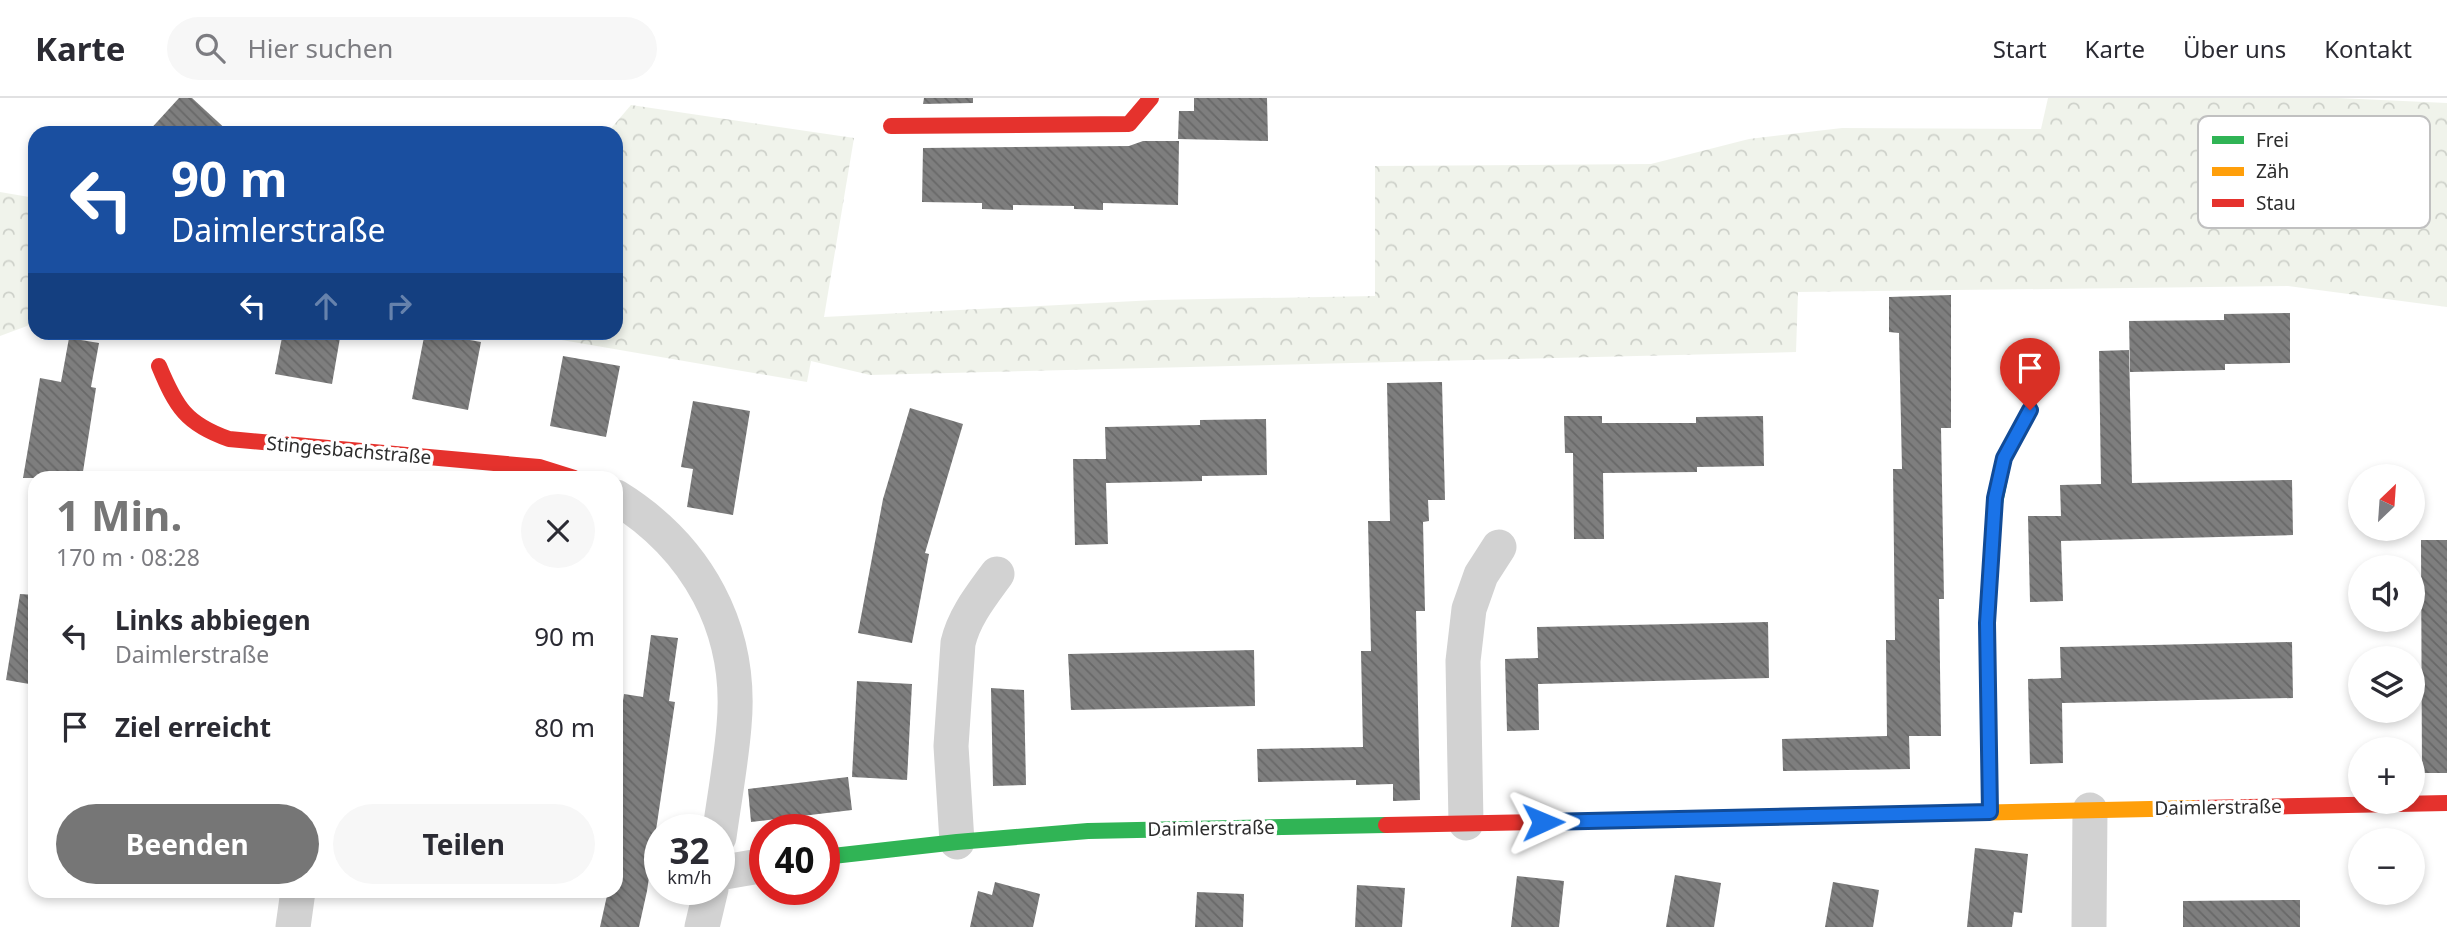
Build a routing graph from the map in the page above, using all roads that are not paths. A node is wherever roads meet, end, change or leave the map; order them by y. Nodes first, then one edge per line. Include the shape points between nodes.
1 (1151, 98) edge
2 (891, 126) dead end
3 (159, 366) dead end
4 (2030, 410) dead end
5 (552, 471) edge
6 (623, 502) edge
7 (1499, 547) dead end
8 (997, 575) dead end
9 (2447, 803) edge
10 (2090, 810) junction
11 (1990, 812) junction
12 (722, 814) edge
13 (1466, 823) junction
14 (957, 842) junction
15 (840, 855) edge
16 (297, 898) edge
17 (707, 905) edge
18 (293, 927) edge
19 (702, 927) edge
20 (2089, 927) edge

1 - 2 street via 1129,124
3 - 5 street, Stingesbachstraße via 175,404 188,420 205,432 229,439
4 - 11 street via 2004,458 1995,498 1987,623
6 - 12 street via 679,548 697,572 722,623 731,656 734,724
7 - 13 street via 1481,575 1469,609 1463,661
8 - 14 street via 973,607 958,643 951,746
9 - 10 street, Daimlerstraße
10 - 11 street, Daimlerstraße
10 - 20 street
11 - 13 street, Daimlerstraße
13 - 14 street, Daimlerstraße via 1101,831
14 - 15 street, Daimlerstraße
16 - 18 street
17 - 19 street

